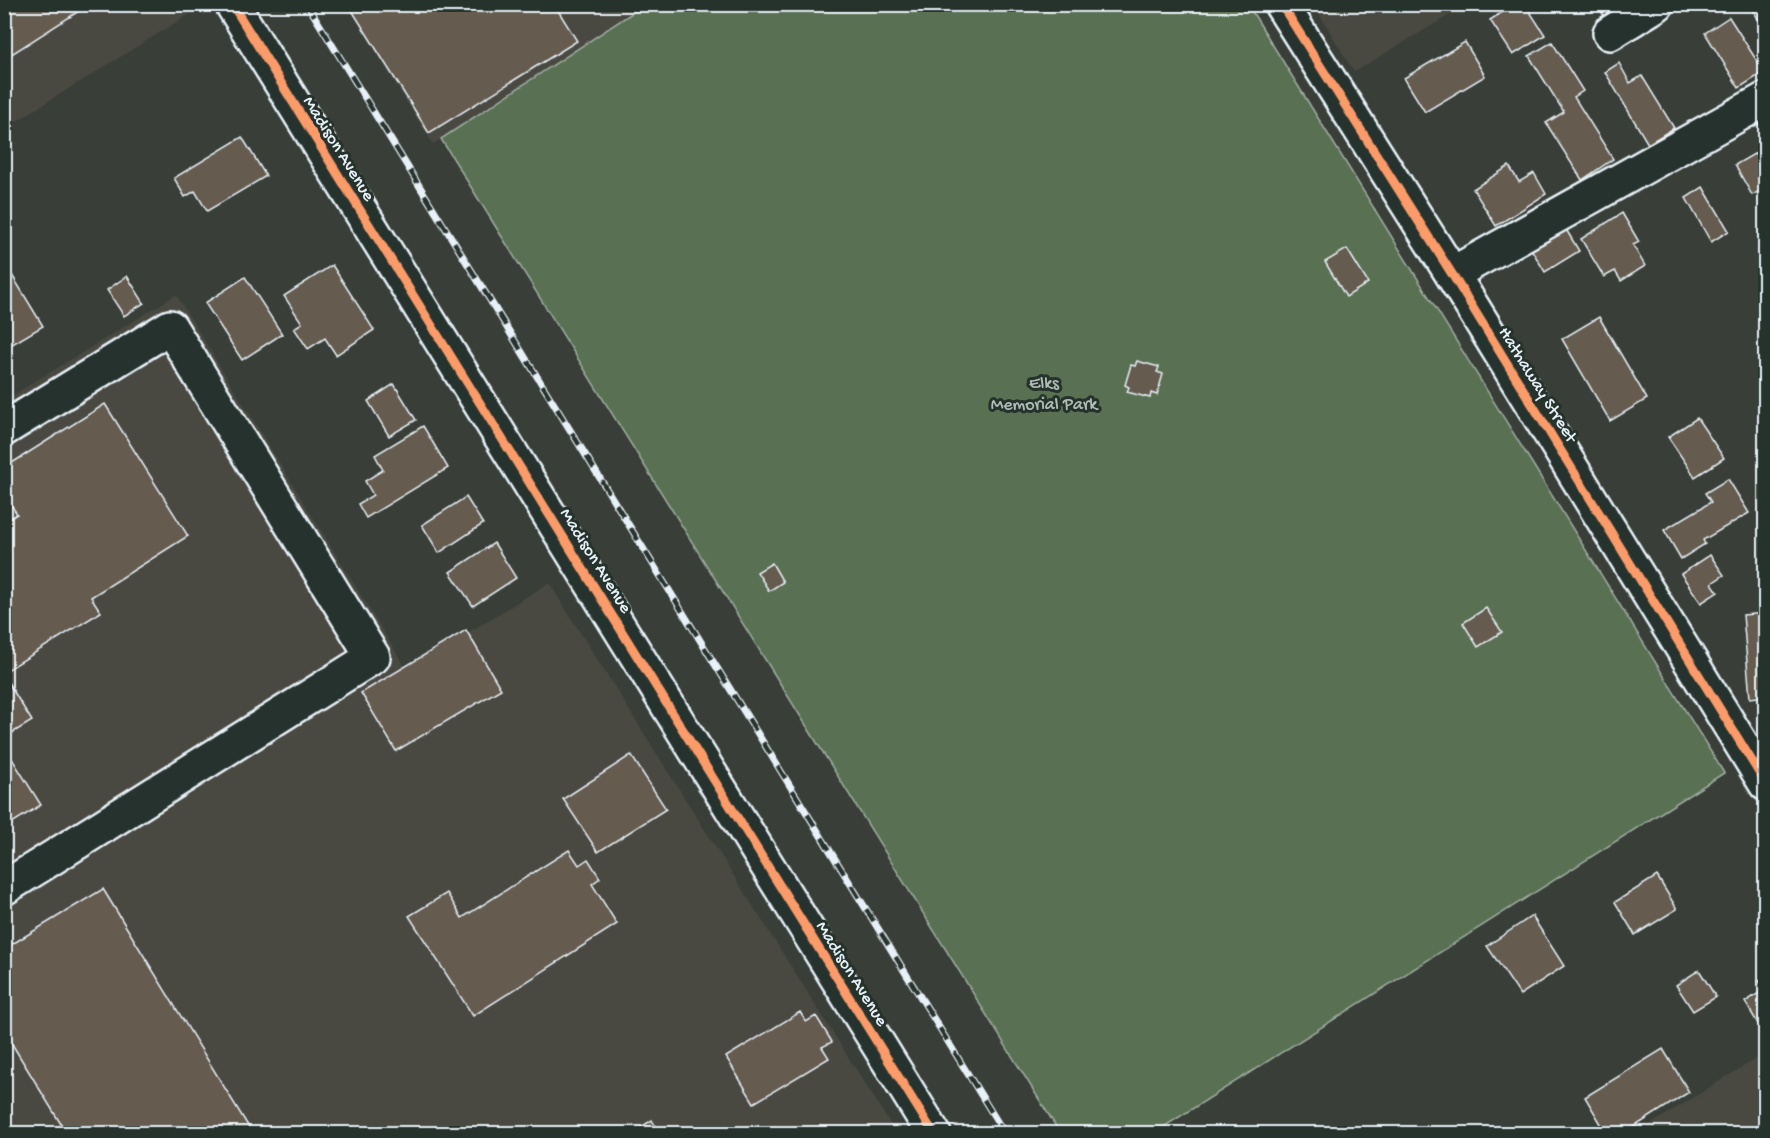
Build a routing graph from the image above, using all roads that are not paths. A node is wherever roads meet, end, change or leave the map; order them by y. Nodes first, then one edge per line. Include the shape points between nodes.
1 (232, 4) edge
2 (1657, 4) edge
3 (1293, 8) edge
4 (1610, 33) dead end
5 (1766, 99) edge
6 (1452, 274) junction
7 (4, 429) edge
8 (1766, 784) edge
9 (4, 888) edge
10 (934, 1134) edge

1 - 10 street, Madison Avenue
2 - 4 street
3 - 6 street, Hathaway Street
5 - 6 street
6 - 8 street, Hathaway Street
7 - 9 street via 170,327 373,657

